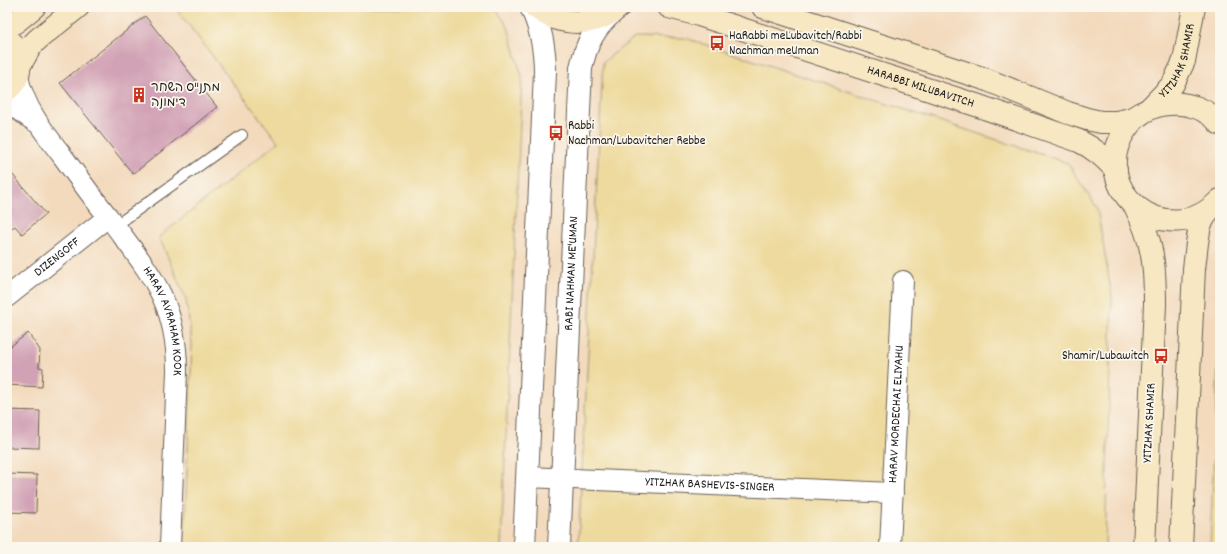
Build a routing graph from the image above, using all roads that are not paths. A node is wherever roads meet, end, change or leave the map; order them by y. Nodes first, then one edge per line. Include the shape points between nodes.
1 (34, 7) edge
2 (78, 7) edge
3 (531, 7) edge
4 (535, 7) edge
5 (669, 7) edge
6 (763, 7) edge
7 (1194, 7) edge
8 (617, 9) edge
9 (7, 27) edge
10 (7, 39) edge
11 (15, 77) edge
12 (7, 102) edge
13 (1145, 111) junction
14 (1220, 124) edge
15 (44, 131) junction
16 (242, 135) dead end
17 (1116, 170) junction
18 (1216, 205) edge
19 (1135, 206) junction
20 (112, 222) junction
21 (903, 281) dead end
22 (7, 297) edge
23 (527, 477) junction
24 (562, 478) junction
25 (893, 493) junction
26 (170, 547) edge
27 (524, 547) edge
28 (559, 547) edge
29 (890, 547) edge
30 (1144, 547) edge
31 (1181, 547) edge

1 - 9 main road
2 - 11 main road via 31,46
3 - 23 street via 542,41 545,72
4 - 8 main road via 554,18 575,22 606,16
5 - 17 main road, HARABBI MILUBAVITCH via 976,105 1079,141 1102,154
6 - 13 main road via 985,79 1087,119 1116,122 1132,119
7 - 13 main road, YITZHAK SHAMIR via 1184,61 1173,84
8 - 24 street, RABI NAHMAN ME'UMAN via 592,35 581,68
10 - 11 main road via 13,44 18,55
11 - 15 street, HARAV AVRAHAM KOOK
12 - 15 street, HARAV AVRAHAM KOOK
13 - 14 main road via 1167,104 1186,104 1204,111
13 - 17 main road, YITZHAK SHAMIR via 1128,126 1119,142
15 - 20 street, HARAV AVRAHAM KOOK
16 - 20 lane
17 - 19 main road via 1121,187
18 - 19 main road via 1192,219 1173,221 1146,214
18 - 31 main road via 1200,225 1196,243
19 - 30 main road, YITZHAK SHAMIR via 1148,235 1155,274
20 - 22 street, DIZENGOFF
20 - 26 street, HARAV AVRAHAM KOOK via 158,286 174,330 177,371
21 - 25 street, HARAV MORDECHAI ELIYAHU
23 - 24 street, YITZHAK BASHEVIS-SINGER
23 - 27 street
24 - 25 street, YITZHAK BASHEVIS-SINGER
24 - 28 street, RABI NAHMAN ME'UMAN
25 - 29 street, HARAV MORDECHAI ELIYAHU

